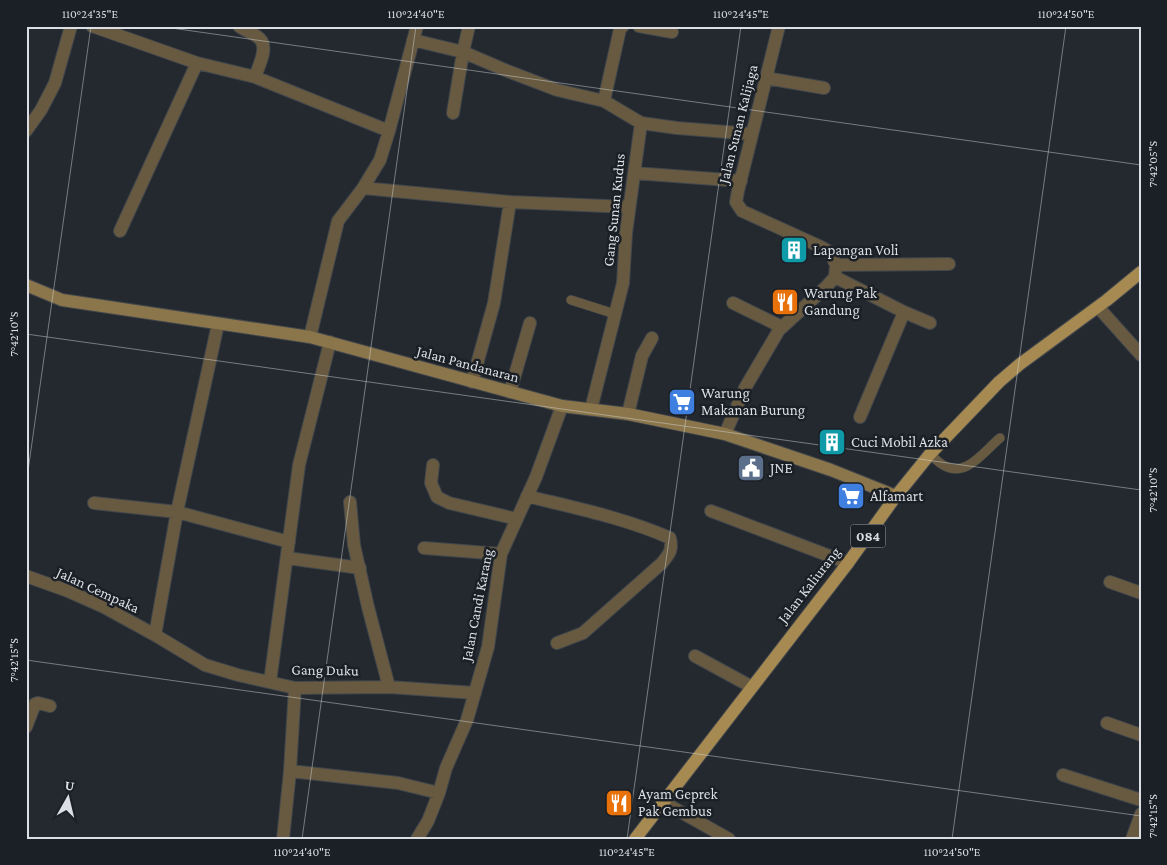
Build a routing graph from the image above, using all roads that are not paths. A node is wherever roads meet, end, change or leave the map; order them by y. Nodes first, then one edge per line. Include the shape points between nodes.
1 (71, 26) edge
2 (92, 26) edge
3 (239, 26) edge
4 (417, 26) edge
5 (469, 26) edge
6 (623, 26) edge
7 (639, 26) edge
8 (779, 26) edge
9 (672, 32) dead end
10 (413, 40) junction
11 (462, 52) junction
12 (197, 63) junction
13 (255, 77) junction
14 (766, 78) junction
15 (824, 88) dead end
16 (604, 101) junction
17 (453, 113) dead end
18 (641, 123) junction
19 (26, 131) edge
20 (389, 131) junction
21 (752, 134) junction
22 (634, 173) junction
23 (740, 181) junction
24 (363, 188) junction
25 (510, 202) junction
26 (629, 207) junction
27 (120, 231) dead end
28 (949, 264) dead end
29 (835, 271) junction
30 (1141, 272) edge
31 (26, 284) edge
32 (570, 300) dead end
33 (732, 303) dead end
34 (1098, 307) junction
35 (904, 312) junction
36 (616, 314) junction
37 (530, 323) dead end
38 (930, 323) dead end
39 (218, 324) junction
40 (782, 327) junction
41 (310, 337) junction
42 (652, 338) dead end
43 (330, 342) junction
44 (1141, 355) edge
45 (472, 382) junction
46 (510, 392) junction
47 (562, 406) junction
48 (591, 409) junction
49 (628, 414) junction
50 (860, 417) dead end
51 (725, 434) junction
52 (1000, 438) dead end
53 (930, 454) junction
54 (433, 464) dead end
55 (527, 496) junction
56 (896, 496) junction
57 (350, 502) dead end
58 (94, 503) dead end
59 (711, 511) dead end
60 (177, 512) junction
61 (517, 519) junction
62 (289, 542) junction
63 (424, 548) dead end
64 (501, 554) junction
65 (287, 558) junction
66 (848, 562) junction
67 (360, 568) junction
68 (26, 576) edge
69 (1110, 582) dead end
70 (1141, 594) edge
71 (155, 635) junction
72 (557, 643) dead end
73 (695, 656) dead end
74 (270, 682) junction
75 (389, 687) junction
76 (752, 687) junction
77 (295, 688) junction
78 (475, 693) junction
79 (50, 706) dead end
80 (1107, 723) dead end
81 (26, 727) edge
82 (1141, 735) edge
83 (290, 770) junction
84 (1063, 775) dead end
85 (439, 792) junction
86 (1141, 800) edge
87 (663, 802) junction
88 (1141, 814) edge
89 (283, 839) edge
90 (417, 839) edge
91 (635, 839) edge
92 (729, 839) edge
93 (1132, 839) edge

1 - 19 street via 55,83
2 - 12 street
3 - 13 street via 263,44 264,51
4 - 10 street
5 - 11 street
6 - 16 street
7 - 9 street
8 - 14 street, Jalan Sunan Kalijaga
10 - 11 street
10 - 20 street
11 - 16 street via 557,90
11 - 17 street
12 - 13 street
12 - 27 street
13 - 20 street
14 - 15 street
14 - 21 street, Jalan Sunan Kalijaga
16 - 18 street
18 - 21 street
18 - 22 street, Gang Sunan Kudus
20 - 24 street via 380,160
21 - 23 street, Jalan Sunan Kalijaga
22 - 23 street
22 - 26 street, Gang Sunan Kudus
23 - 29 street, Jalan Sunan Kalijaga via 736,202 742,211 830,252
24 - 25 street
24 - 41 street via 338,221
25 - 26 street
25 - 45 street via 494,303
26 - 36 street, Gang Sunan Kudus via 623,283
28 - 29 street
29 - 35 street
29 - 40 street via 826,287
30 - 34 main road, Jalan Kaliurang / 084
31 - 39 main road, Jalan Pandanaran via 62,300
32 - 36 lane
33 - 40 street
34 - 44 street
34 - 53 main road, Jalan Kaliurang / 084 via 999,382
35 - 38 street
35 - 50 street
36 - 48 street, Gang Sunan Kudus
37 - 46 street
39 - 41 main road, Jalan Pandanaran
39 - 60 street
40 - 51 street via 745,388
41 - 43 main road, Jalan Pandanaran
42 - 49 street via 642,356
43 - 45 main road, Jalan Pandanaran
43 - 62 street via 299,465
45 - 46 main road, Jalan Pandanaran
46 - 47 main road, Jalan Pandanaran
47 - 48 main road, Jalan Pandanaran
47 - 55 street, Jalan Candi Karang
48 - 49 main road, Jalan Pandanaran
49 - 51 main road, Jalan Pandanaran
51 - 56 main road, Jalan Pandanaran
52 - 53 lane via 975,462 964,467 952,468
53 - 56 main road, Jalan Kaliurang / 084
54 - 61 street via 431,484 437,496 448,503
55 - 61 street, Jalan Candi Karang
55 - 72 street via 670,538 671,551 662,563 590,627
56 - 66 main road, Jalan Kaliurang / 084
57 - 67 street
58 - 60 street
59 - 66 street
60 - 62 street
60 - 71 street
61 - 64 street, Jalan Candi Karang
62 - 65 street
63 - 64 street
64 - 78 street, Jalan Candi Karang via 488,647
65 - 67 street
65 - 74 street
66 - 76 main road, Jalan Kaliurang / 084
67 - 75 street
68 - 71 street, Jalan Cempaka via 95,603
69 - 70 street
71 - 74 street, Gang Duku via 205,666
73 - 76 street
74 - 77 street, Gang Duku
75 - 77 street, Gang Duku
75 - 78 street, Gang Duku
76 - 87 main road, Jalan Kaliurang / 084
77 - 83 street
78 - 85 street, Jalan Candi Karang
79 - 81 street via 35,704
80 - 82 street
83 - 85 street via 398,783
83 - 89 street
84 - 86 street
85 - 90 street, Jalan Candi Karang
87 - 91 main road, Jalan Kaliurang / 084
87 - 92 street
88 - 93 street

